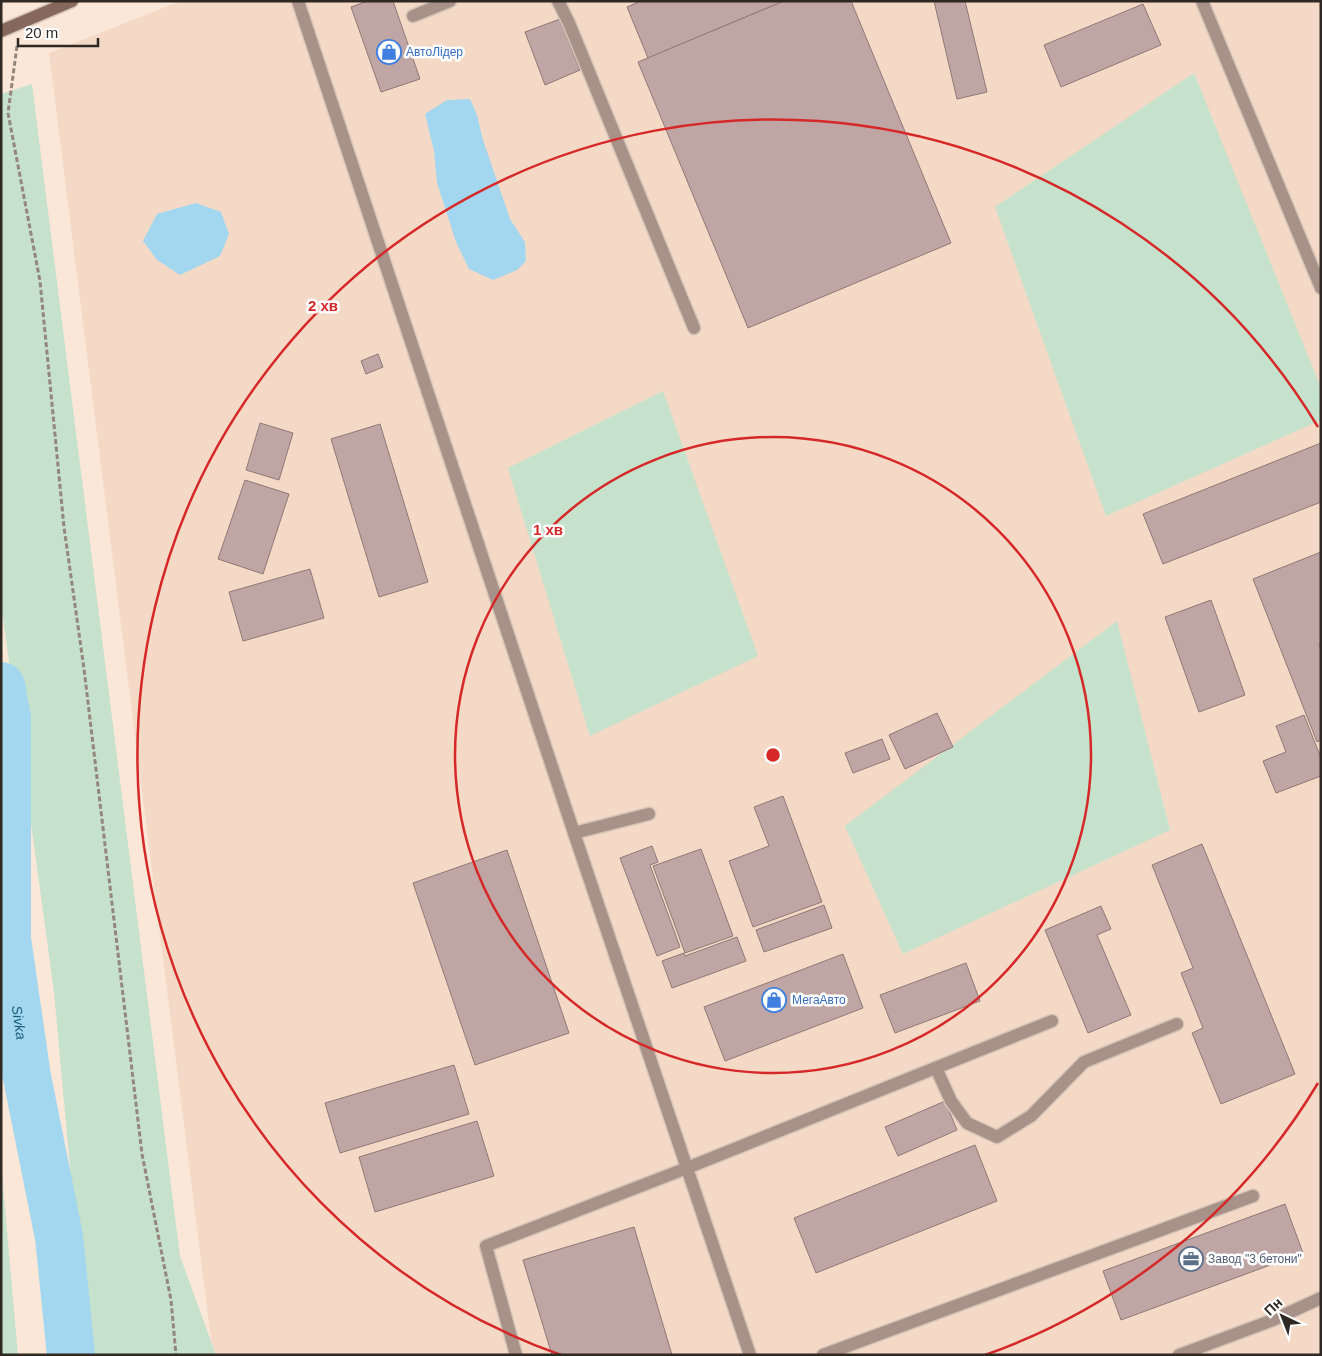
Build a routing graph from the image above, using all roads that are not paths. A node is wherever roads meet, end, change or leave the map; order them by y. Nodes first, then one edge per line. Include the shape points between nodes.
1 (72, 1) edge
2 (298, 1) edge
3 (450, 1) edge
4 (558, 1) edge
5 (1202, 1) edge
6 (413, 16) dead end
7 (1, 31) edge
8 (1321, 288) edge
9 (694, 328) dead end
10 (649, 814) dead end
11 (574, 833) junction
12 (1052, 1021) dead end
13 (1177, 1024) dead end
14 (936, 1068) junction
15 (687, 1168) junction
16 (1253, 1196) dead end
17 (1321, 1298) edge
18 (516, 1355) edge
19 (750, 1355) edge
20 (823, 1355) edge
21 (1179, 1355) edge

1 - 7 street
2 - 11 street
3 - 6 street
4 - 9 street
5 - 8 street
10 - 11 street
11 - 15 street
12 - 14 street
13 - 14 street via 1084,1062 1032,1116 997,1137 967,1123 951,1101
14 - 15 street
15 - 18 street via 486,1246
15 - 19 street
16 - 20 street
17 - 21 street via 1273,1320

